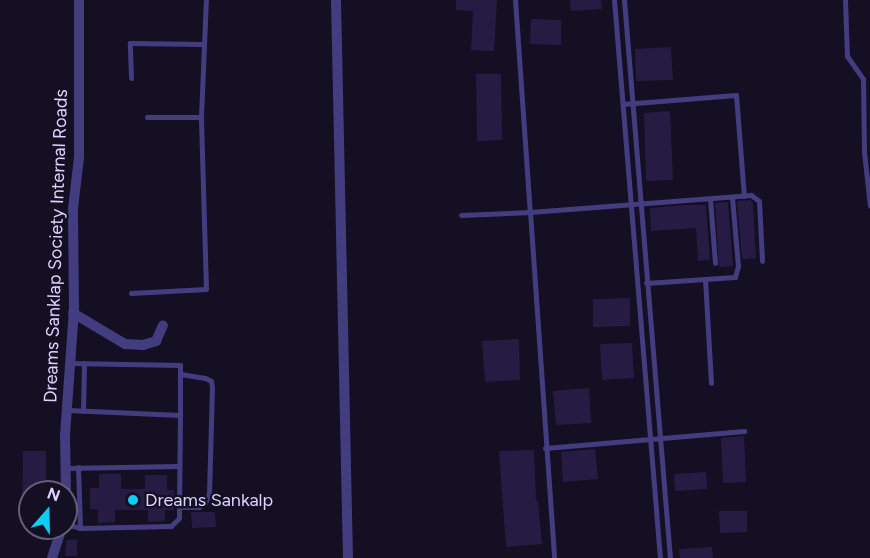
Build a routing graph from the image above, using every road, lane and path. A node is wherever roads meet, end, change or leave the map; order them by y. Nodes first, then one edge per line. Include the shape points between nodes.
1 (79, 0) edge
2 (206, 0) edge
3 (336, 0) edge
4 (515, 0) edge
5 (615, 0) edge
6 (624, 0) edge
7 (845, 0) edge
8 (204, 44) junction
9 (131, 78) dead end
10 (623, 104) junction
11 (632, 104) junction
12 (147, 117) dead end
13 (201, 117) junction
14 (744, 196) junction
15 (732, 197) junction
16 (710, 199) junction
17 (631, 205) junction
18 (641, 205) junction
19 (870, 206) edge
20 (530, 212) junction
21 (461, 215) dead end
22 (762, 261) dead end
23 (715, 262) dead end
24 (705, 279) junction
25 (639, 283) junction
26 (647, 283) junction
27 (131, 293) dead end
28 (73, 313) junction
29 (163, 325) dead end
30 (70, 363) junction
31 (84, 363) junction
32 (180, 374) junction
33 (711, 383) dead end
34 (68, 411) junction
35 (83, 411) junction
36 (180, 415) junction
37 (744, 431) dead end
38 (660, 437) junction
39 (650, 438) junction
40 (545, 448) junction
41 (178, 466) junction
42 (78, 467) junction
43 (66, 468) junction
44 (66, 480) edge
45 (178, 507) junction
46 (80, 528) joint
47 (58, 540) edge
48 (52, 558) edge
49 (348, 558) edge
50 (554, 558) edge
51 (660, 558) edge
52 (670, 558) edge

1 - 28 street, Dreams Sanklap Society Internal Roads via 79,157 73,209
2 - 8 lane
3 - 49 street
4 - 20 lane
5 - 10 lane
6 - 11 lane
7 - 19 lane via 848,56 863,79 864,152
8 - 9 lane via 130,43
8 - 13 lane
10 - 11 lane
10 - 17 lane
11 - 14 lane via 736,95
11 - 18 lane
12 - 13 lane
13 - 27 lane via 206,289
14 - 15 lane
14 - 22 lane via 754,196 759,201
15 - 16 lane
15 - 24 lane via 737,274
16 - 18 lane
16 - 23 lane
17 - 18 lane
17 - 20 lane
17 - 25 lane
18 - 26 lane
20 - 21 lane
20 - 40 lane
24 - 26 lane
24 - 33 lane
25 - 26 lane
25 - 39 lane
26 - 38 lane
28 - 29 street via 125,344 156,341
28 - 30 street, Dreams Sanklap Society Internal Roads
30 - 31 lane
30 - 34 street, Dreams Sanklap Society Internal Roads
31 - 32 lane via 180,365
31 - 35 lane
32 - 36 lane
32 - 45 lane via 205,378 211,381 212,388 209,494 199,507
34 - 35 lane
34 - 43 street, Dreams Sanklap Society Internal Roads
35 - 36 lane
36 - 41 lane
37 - 38 lane
38 - 39 lane
38 - 52 lane
39 - 40 lane
39 - 51 lane
40 - 50 lane
41 - 42 lane
41 - 45 lane
42 - 43 lane
42 - 46 lane
43 - 44 street, Dreams Sanklap Society Internal Roads
45 - 46 lane via 179,518 171,526
47 - 48 street

